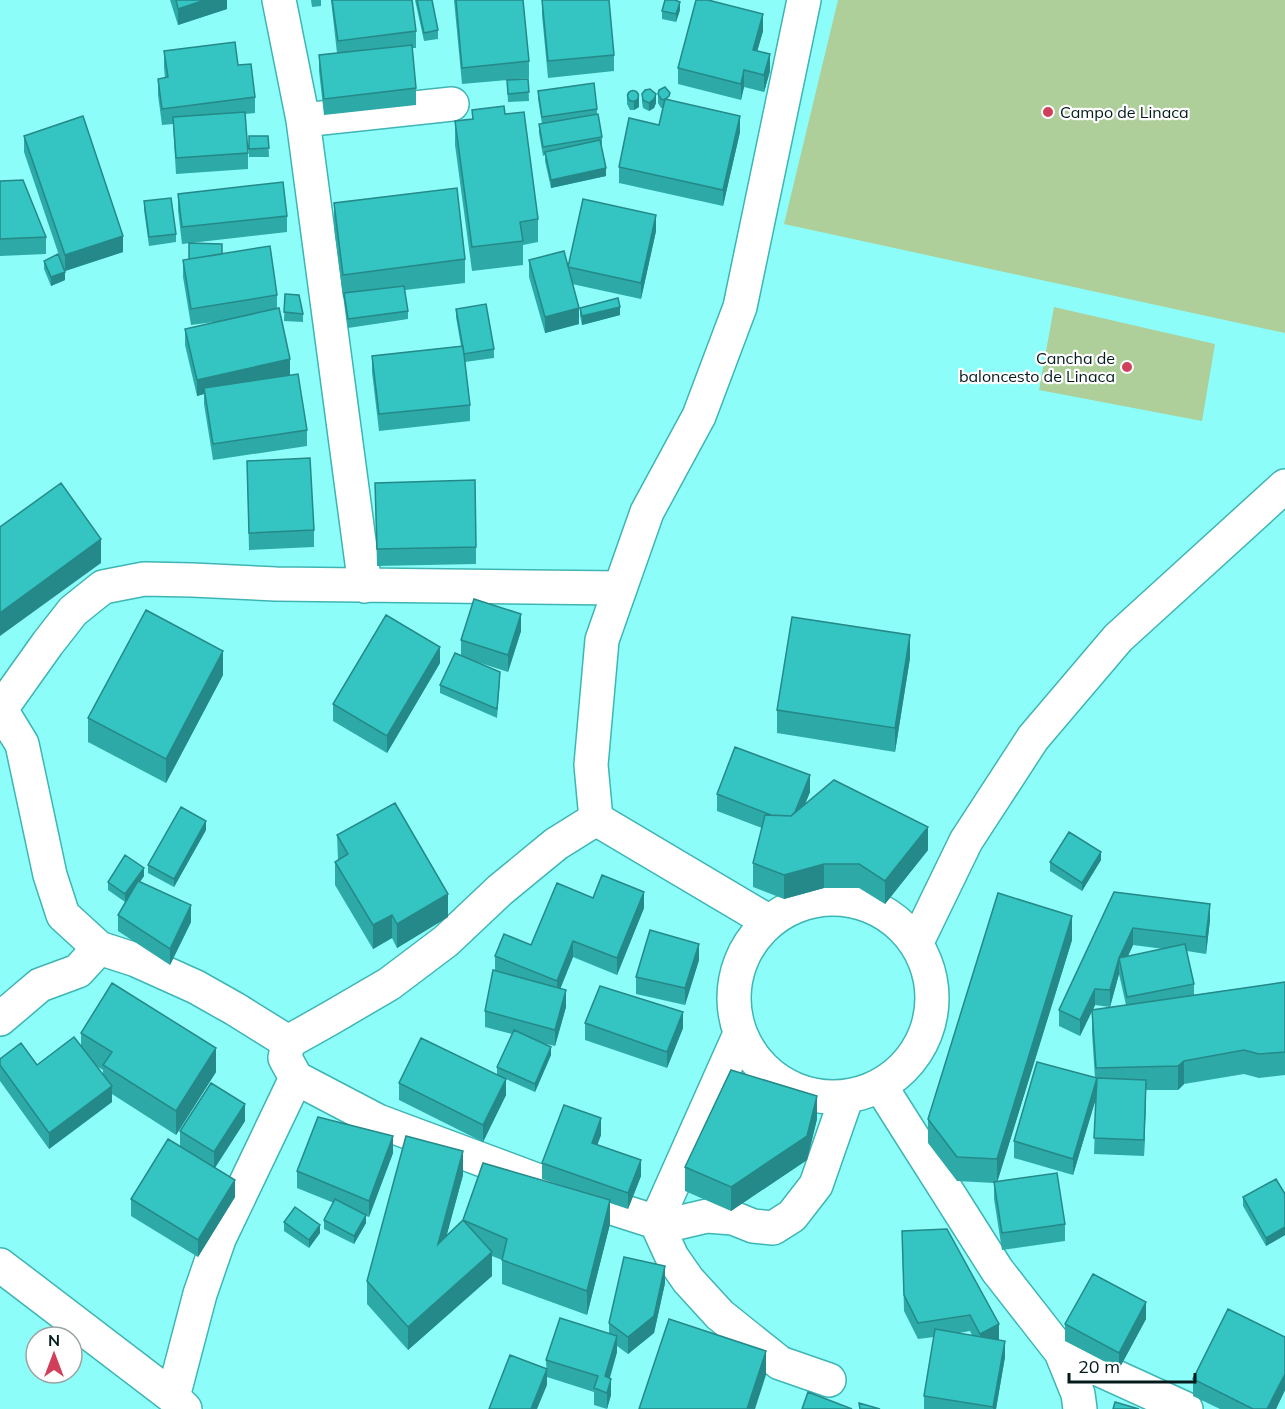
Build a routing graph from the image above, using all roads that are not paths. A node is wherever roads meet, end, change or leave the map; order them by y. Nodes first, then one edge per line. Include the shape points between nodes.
1 (279, 0) edge
2 (804, 0) edge
3 (452, 104) dead end
4 (303, 120) junction
5 (1285, 486) edge
6 (365, 586) junction
7 (620, 588) junction
8 (0, 708) edge
9 (596, 819) junction
10 (768, 921) junction
11 (917, 942) junction
12 (99, 948) junction
13 (0, 1019) edge
14 (739, 1036) junction
15 (288, 1042) junction
16 (296, 1078) junction
17 (881, 1087) junction
18 (847, 1096) junction
19 (656, 1222) junction
20 (0, 1265) edge
21 (1060, 1352) junction
22 (830, 1380) dead end
23 (179, 1403) edge
24 (1080, 1409) edge
25 (1186, 1409) edge

1 - 4 street
2 - 7 street via 740,307 699,416 647,512
3 - 4 street
4 - 6 street
5 - 11 street via 1118,638 1033,738 966,841
6 - 7 street
6 - 8 street via 144,579 103,586 73,611
7 - 9 street via 603,640 591,765
8 - 12 street via 22,744 50,875 63,915
9 - 10 street
9 - 15 street via 556,844 446,941 389,984
10 - 11 street via 805,901 847,899 887,913
10 - 14 street via 742,954 732,995
11 - 17 street via 933,981 931,1023 913,1060
12 - 13 street via 78,970 40,985
12 - 15 street via 196,987
14 - 18 street via 763,1071 798,1093
14 - 19 street
15 - 16 street via 285,1058
16 - 19 street via 378,1121
16 - 23 street via 219,1239 200,1294
17 - 18 street
17 - 21 street via 997,1270
18 - 19 street via 816,1185 792,1216 773,1228 707,1216
19 - 22 street via 672,1257 720,1315 780,1363
20 - 23 street
21 - 24 street via 1078,1394
21 - 25 street

